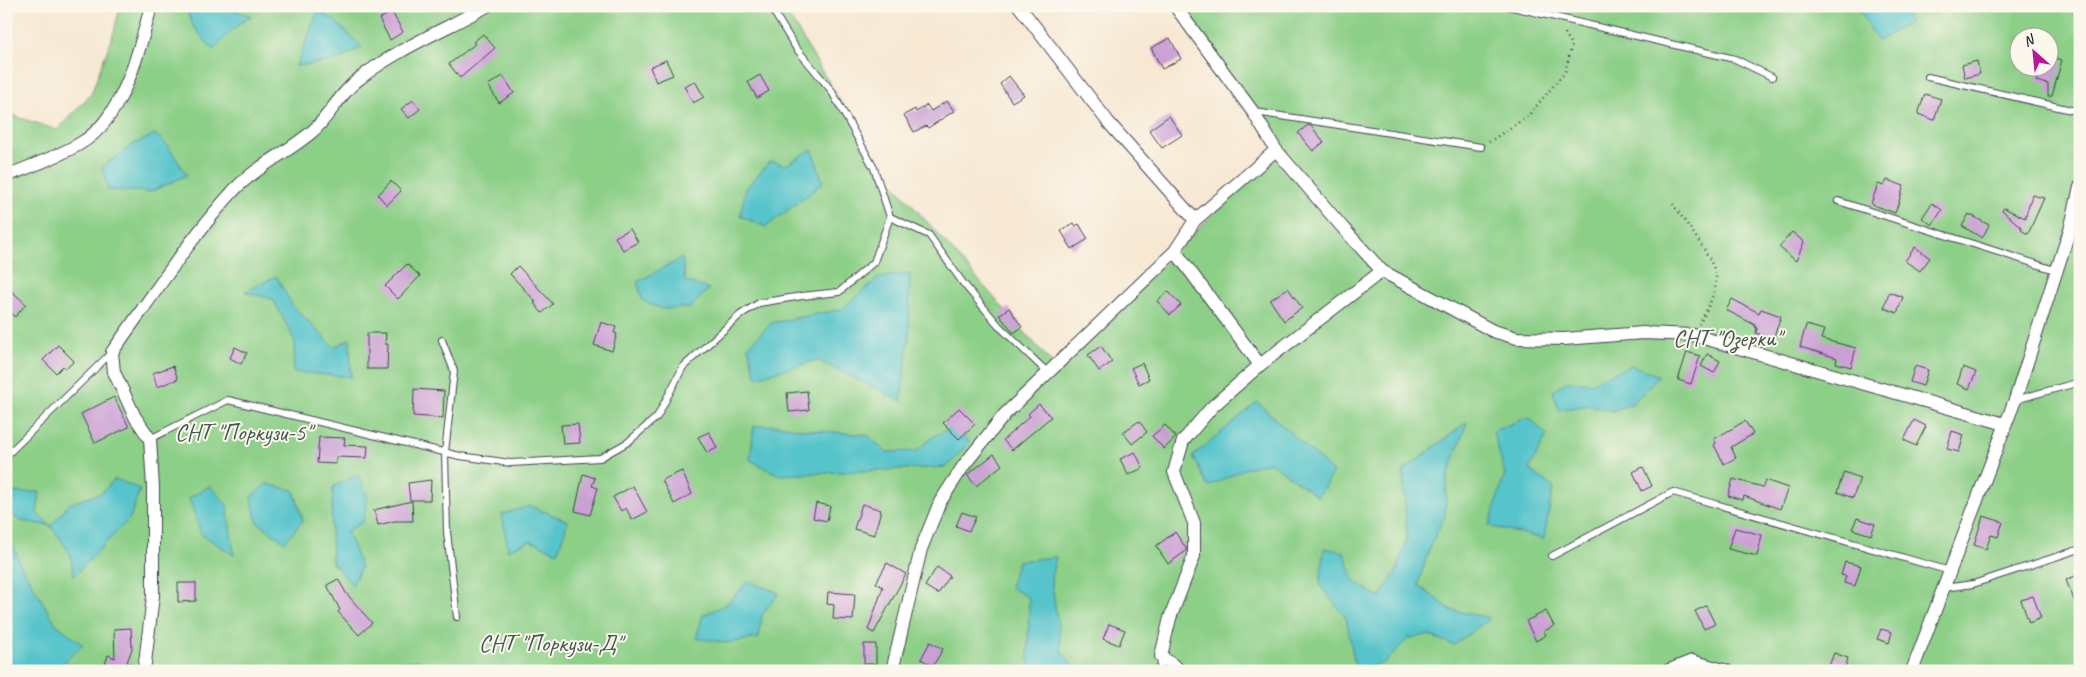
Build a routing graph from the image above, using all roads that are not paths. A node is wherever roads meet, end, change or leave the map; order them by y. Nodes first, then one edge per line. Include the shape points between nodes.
1 (151, 6) edge
2 (487, 6) edge
3 (770, 6) edge
4 (1019, 6) edge
5 (1176, 6) edge
6 (1508, 6) edge
7 (1772, 77) dead end
8 (1928, 77) dead end
9 (1253, 112) junction
10 (2080, 112) edge
11 (1481, 147) road end
12 (1276, 150) junction
13 (6, 176) edge
14 (2080, 186) edge
15 (1838, 202) dead end
16 (890, 216) junction
17 (1195, 220) junction
18 (2076, 225) edge
19 (1174, 251) junction
20 (1382, 271) junction
21 (2058, 271) junction
22 (442, 340) dead end
23 (112, 352) junction
24 (1260, 365) junction
25 (1047, 372) junction
26 (2080, 382) edge
27 (2015, 400) junction
28 (2005, 424) junction
29 (150, 440) junction
30 (445, 452) junction
31 (6, 456) edge
32 (2080, 549) edge
33 (1552, 556) dead end
34 (1950, 571) junction
35 (1944, 588) junction
36 (457, 617) dead end
37 (1161, 656) junction
38 (144, 671) edge
39 (892, 671) edge
40 (1160, 671) edge
41 (1181, 671) edge
42 (1667, 671) edge
43 (1727, 671) edge
44 (1912, 671) edge

1 - 13 street via 119,102 107,119 82,143
2 - 23 street via 387,60 357,80 323,121 302,140 236,188 198,232
3 - 16 lane via 796,48 831,90 874,168
4 - 17 street via 1109,124
5 - 9 street
6 - 7 lane via 1735,59
8 - 10 lane
9 - 11 lane
9 - 12 street
12 - 17 street
12 - 20 street
14 - 18 street
15 - 21 lane
16 - 25 lane via 929,236 1000,327
16 - 30 lane via 874,262 839,292 759,303 740,315 683,367 657,418 628,442 600,458 511,463
17 - 19 street
18 - 21 street
19 - 24 street
19 - 25 street
20 - 24 street
20 - 28 street via 1493,331 1518,338 1564,339 1643,333 1693,335
21 - 27 street
22 - 30 lane via 454,371
23 - 29 street via 114,372
23 - 31 lane
24 - 37 street via 1212,407 1183,441 1174,472 1194,523 1194,556 1170,618
25 - 39 street via 1005,414 964,465 940,502 921,549
26 - 27 lane
27 - 28 street
28 - 34 street
29 - 30 lane via 228,400
29 - 38 street via 153,596
30 - 36 lane via 446,532
32 - 35 lane via 1973,584
33 - 34 lane via 1673,492
34 - 35 street
35 - 44 street
37 - 40 lane
37 - 41 street
42 - 43 street via 1692,661

